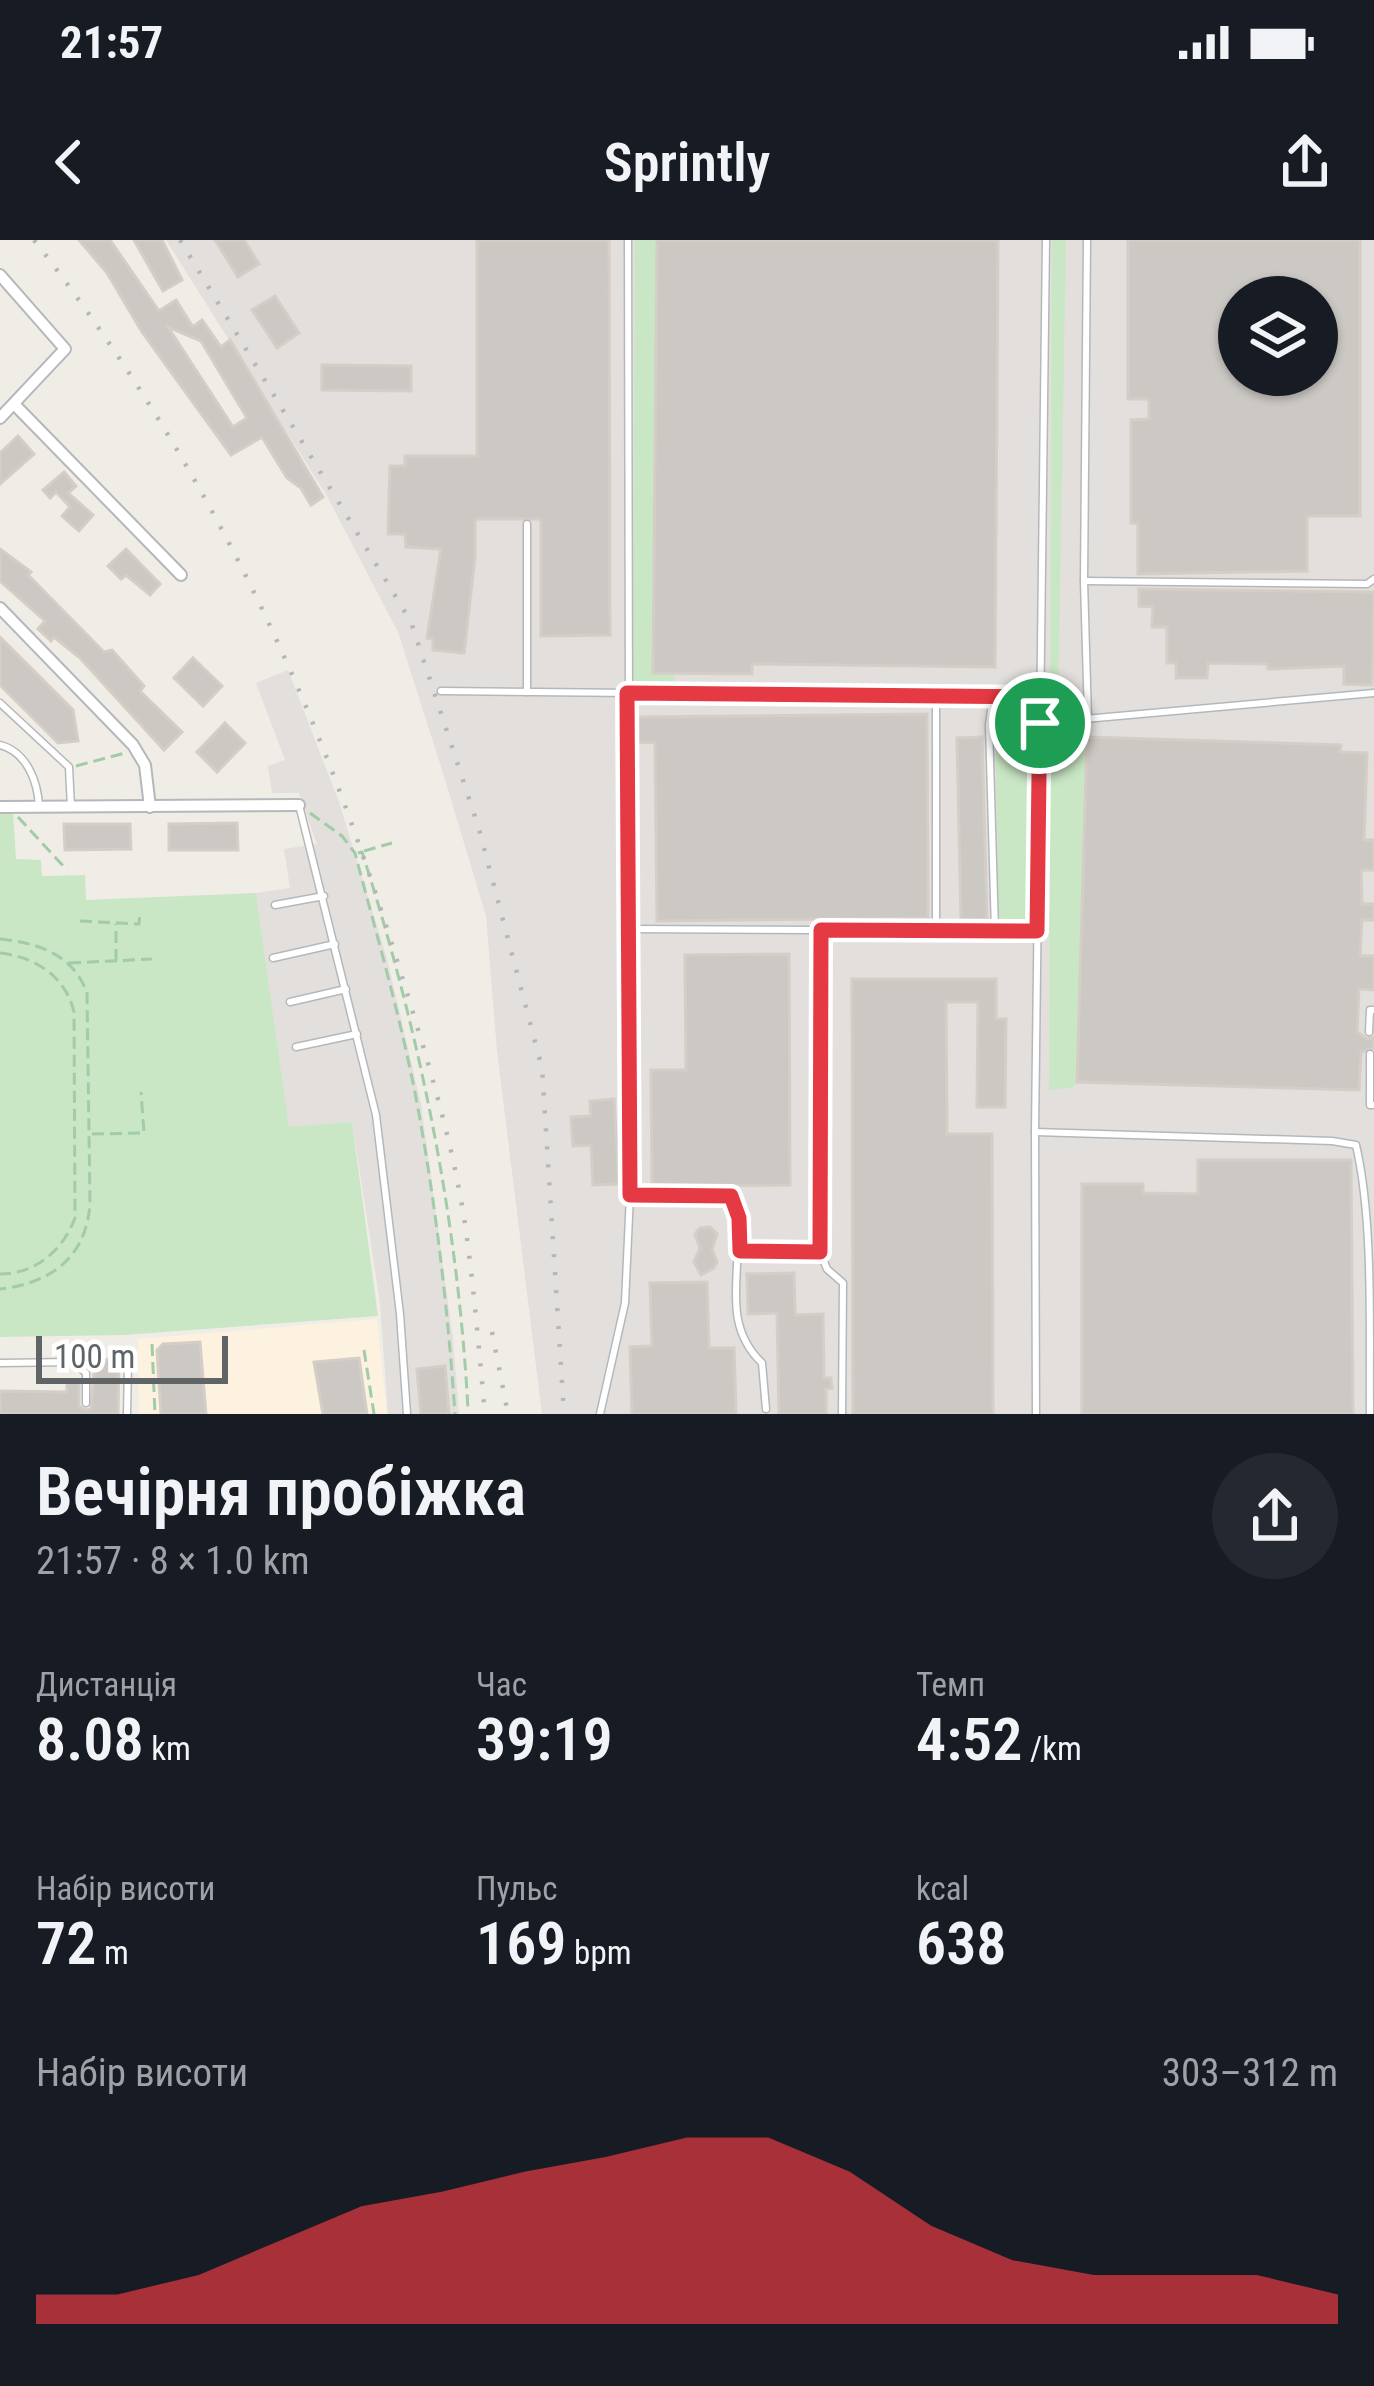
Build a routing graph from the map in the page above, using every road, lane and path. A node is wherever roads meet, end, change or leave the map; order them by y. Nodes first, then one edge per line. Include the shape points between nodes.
1 (628, 240) edge
2 (1046, 240) edge
3 (1087, 240) edge
4 (0, 275) edge
5 (14, 404) junction
6 (0, 418) edge
7 (527, 524) dead end
8 (181, 575) dead end
9 (1374, 579) edge
10 (1084, 581) junction
11 (0, 608) edge
12 (12, 620) junction
13 (0, 632) edge
14 (441, 692) dead end
15 (527, 692) junction
16 (627, 693) junction
17 (1374, 693) edge
18 (936, 696) junction
19 (993, 696) junction
20 (1040, 697) junction
21 (0, 703) edge
22 (1088, 719) junction
23 (1040, 723) junction
24 (0, 745) edge
25 (136, 750) junction
26 (69, 767) junction
27 (299, 805) junction
28 (0, 807) edge
29 (38, 808) junction
30 (70, 808) junction
31 (150, 808) junction
32 (17, 815) dead end
33 (392, 843) dead end
34 (358, 852) junction
35 (67, 870) dead end
36 (324, 896) junction
37 (275, 905) dead end
38 (140, 911) dead end
39 (80, 921) dead end
40 (116, 922) junction
41 (628, 929) junction
42 (821, 930) junction
43 (936, 931) junction
44 (995, 931) junction
45 (1037, 931) junction
46 (0, 939) edge
47 (335, 944) junction
48 (0, 953) edge
49 (152, 958) dead end
50 (273, 958) dead end
51 (116, 961) junction
52 (67, 964) junction
53 (346, 989) junction
54 (290, 1002) dead end
55 (1374, 1010) edge
56 (1370, 1032) dead end
57 (357, 1034) junction
58 (296, 1047) dead end
59 (1370, 1054) dead end
60 (141, 1092) dead end
61 (1374, 1105) edge
62 (155, 1132) dead end
63 (1035, 1132) junction
64 (144, 1133) junction
65 (90, 1134) junction
66 (630, 1195) junction
67 (740, 1251) junction
68 (820, 1252) junction
69 (0, 1274) edge
70 (0, 1289) edge
71 (152, 1344) dead end
72 (364, 1350) dead end
73 (0, 1363) edge
74 (128, 1365) dead end
75 (86, 1402) dead end
76 (766, 1409) dead end
77 (468, 1410) dead end
78 (127, 1414) edge
79 (154, 1414) edge
80 (374, 1414) edge
81 (407, 1414) edge
82 (455, 1414) edge
83 (599, 1414) edge
84 (842, 1414) edge
85 (1036, 1414) edge
86 (1370, 1414) edge

1 - 16 lane
2 - 20 lane
3 - 10 lane
4 - 5 street via 65,349
5 - 6 street
5 - 8 street
7 - 15 lane
9 - 10 lane
10 - 22 lane
11 - 12 street
12 - 13 lane
12 - 25 street
14 - 15 lane
15 - 16 lane
16 - 18 lane
16 - 41 lane
17 - 22 lane
18 - 19 lane
18 - 43 lane
19 - 20 lane
19 - 44 lane
20 - 23 lane
21 - 26 lane
22 - 23 lane
23 - 45 lane
24 - 29 lane via 34,775
25 - 26 path
25 - 31 street
26 - 30 lane
27 - 31 street
27 - 34 path
27 - 36 lane
28 - 29 street
29 - 30 street
30 - 31 street
32 - 35 path
33 - 34 path
34 - 77 path via 395,954 435,1137
34 - 82 path via 417,1104
36 - 37 lane
36 - 47 lane
38 - 40 path via 139,924
39 - 40 path
40 - 51 path
41 - 42 lane
41 - 66 lane
42 - 43 lane
42 - 68 lane
43 - 44 lane
44 - 45 lane
45 - 63 lane
46 - 52 path via 33,943
47 - 50 lane
47 - 53 lane
48 - 69 path via 40,965 70,996 75,1195 75,1218 55,1252
49 - 51 path
51 - 52 path
52 - 65 path via 86,993
53 - 54 lane
53 - 57 lane
55 - 56 lane
57 - 58 lane
57 - 81 lane via 376,1115
59 - 61 lane
60 - 64 path
62 - 64 path
63 - 85 lane
63 - 86 lane via 1356,1145 1368,1219
64 - 65 path
65 - 70 path via 82,1241 53,1271
66 - 67 lane via 731,1196
66 - 83 lane via 625,1303
67 - 68 lane
67 - 76 lane via 735,1320 762,1364
68 - 84 lane via 843,1282
71 - 79 path
72 - 80 path
73 - 75 lane via 73,1362 86,1373
74 - 78 lane

